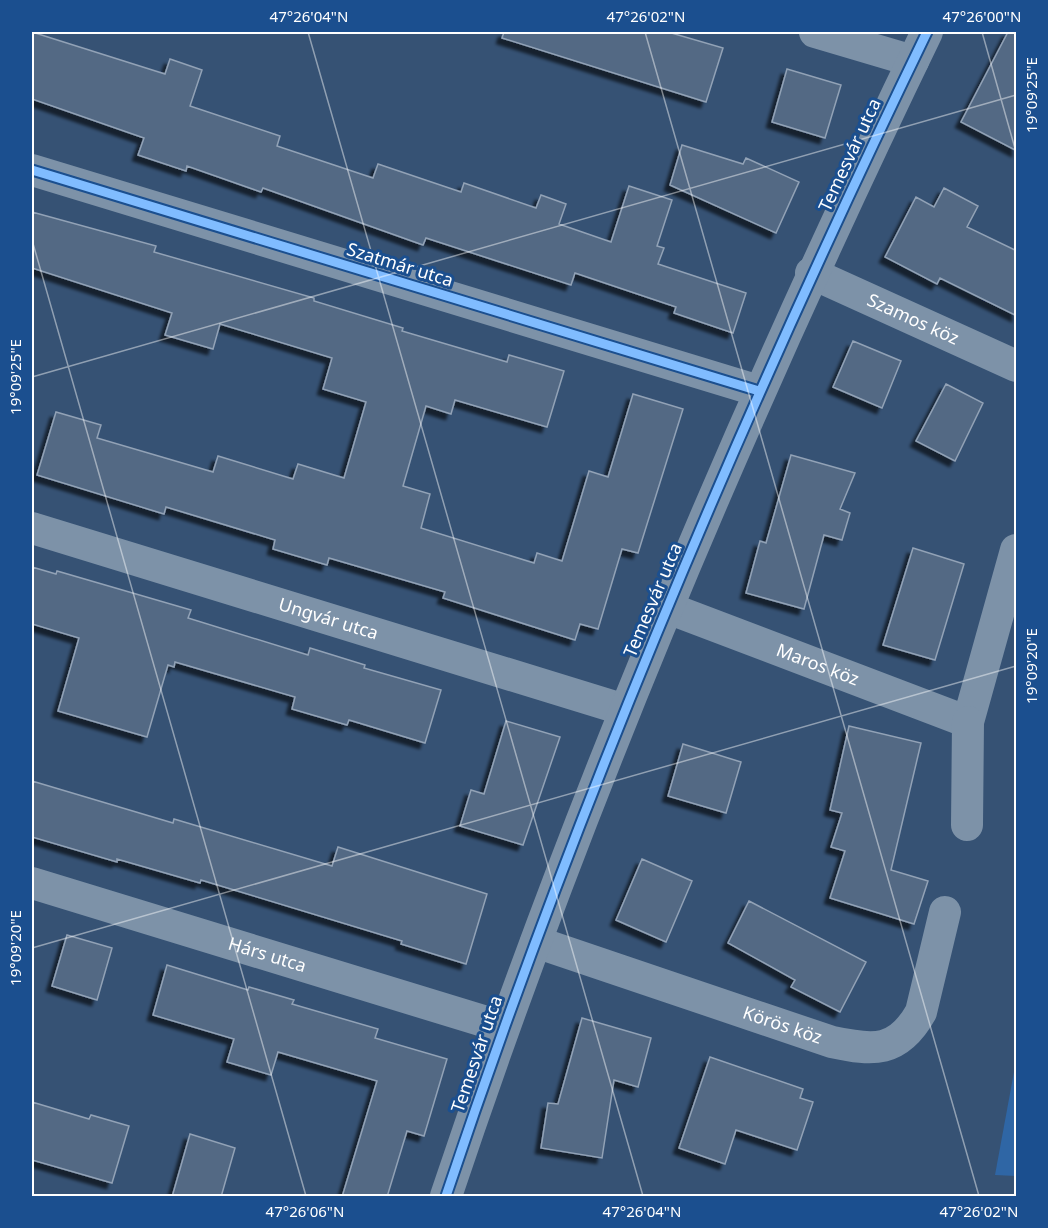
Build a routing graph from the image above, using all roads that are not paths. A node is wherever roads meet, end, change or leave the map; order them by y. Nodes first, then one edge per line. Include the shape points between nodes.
1 (815, 32) edge
2 (927, 32) edge
3 (912, 61) junction
4 (32, 170) edge
5 (812, 273) junction
6 (1017, 366) edge
7 (759, 391) junction
8 (32, 528) edge
9 (1017, 550) edge
10 (668, 608) junction
11 (625, 710) junction
12 (968, 722) junction
13 (967, 825) dead end
14 (32, 883) edge
15 (945, 912) dead end
16 (536, 942) junction
17 (503, 1027) junction
18 (446, 1197) edge

1 - 3 street
2 - 3 street, Temesvár utca
3 - 5 street, Temesvár utca
4 - 7 street, Szatmár utca
5 - 6 street, Szamos köz
5 - 7 street, Temesvár utca
7 - 10 street, Temesvár utca
8 - 11 street, Ungvár utca
9 - 12 street
10 - 11 street, Temesvár utca
10 - 12 street, Maros köz
11 - 16 street, Temesvár utca
12 - 13 street
14 - 17 street, Hárs utca
15 - 16 street, Körös köz via 921,1012 913,1026 892,1044 866,1049 832,1042
16 - 17 street, Temesvár utca
17 - 18 street, Temesvár utca

